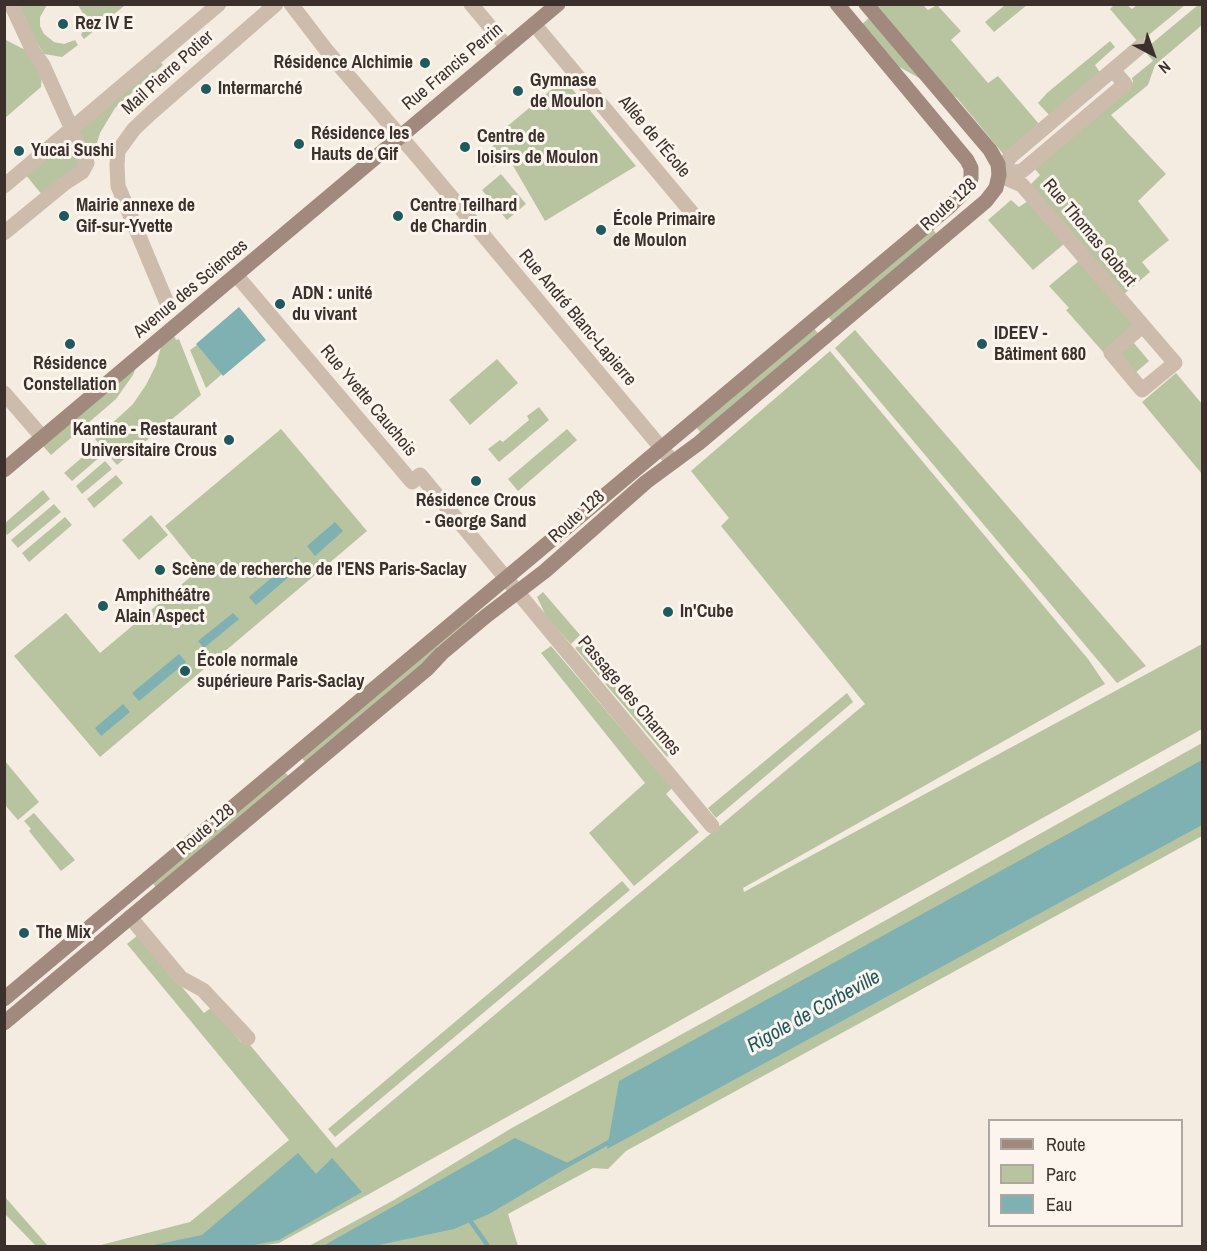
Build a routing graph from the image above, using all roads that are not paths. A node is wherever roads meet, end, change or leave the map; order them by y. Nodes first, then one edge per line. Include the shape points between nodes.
1 (11, 4) edge
2 (219, 4) edge
3 (276, 4) edge
4 (291, 4) edge
5 (471, 4) edge
6 (558, 4) edge
7 (837, 4) edge
8 (866, 4) edge
9 (534, 24) junction
10 (1141, 46) dead end
11 (507, 47) junction
12 (1113, 70) junction
13 (1048, 125) junction
14 (74, 133) junction
15 (401, 136) junction
16 (1059, 139) junction
17 (999, 175) junction
18 (4, 186) edge
19 (698, 220) dead end
20 (4, 233) edge
21 (237, 276) junction
22 (167, 303) dead end
23 (1142, 326) dead end
24 (4, 393) edge
25 (43, 438) junction
26 (661, 448) junction
27 (673, 462) junction
28 (4, 470) edge
29 (506, 579) junction
30 (517, 592) junction
31 (712, 826) dead end
32 (130, 917) junction
33 (4, 999) edge
34 (4, 1023) edge
35 (248, 1038) dead end

1 - 14 street
2 - 14 street, Mail Pierre Potier
3 - 22 street, Mail Pierre Potier via 151,113 118,151 118,186
4 - 15 street, Rue André Blanc-Lapierre
5 - 11 street
6 - 9 main road, Rue Francis Perrin
7 - 26 main road, Route 128 via 967,160 971,168 969,187
8 - 17 main road, Route 128 via 990,150
9 - 11 main road, Rue Francis Perrin
9 - 19 street, Allée de l'École
10 - 12 street
11 - 15 main road, Rue Francis Perrin
12 - 13 street
12 - 16 street via 1125,84
13 - 16 street
13 - 17 street via 1010,157
14 - 18 street, Mail Pierre Potier
14 - 20 street via 87,163 82,172
15 - 21 main road, Avenue des Sciences
15 - 26 street, Rue André Blanc-Lapierre
16 - 17 street via 1022,171
17 - 23 street, Rue Thomas Gobert via 1022,185
17 - 27 main road, Route 128 via 996,188 967,218
21 - 25 main road, Avenue des Sciences
21 - 29 street, Rue Yvette Cauchois via 412,482 420,475
24 - 25 street
25 - 28 main road, Avenue des Sciences
26 - 27 street, Rue André Blanc-Lapierre
26 - 29 main road, Route 128
27 - 30 main road, Route 128
29 - 30 street, Rue Yvette Cauchois
29 - 33 main road, Route 128
30 - 31 street, Passage des Charmes
30 - 32 main road, Route 128
32 - 34 main road, Route 128
32 - 35 street via 181,978 203,990

